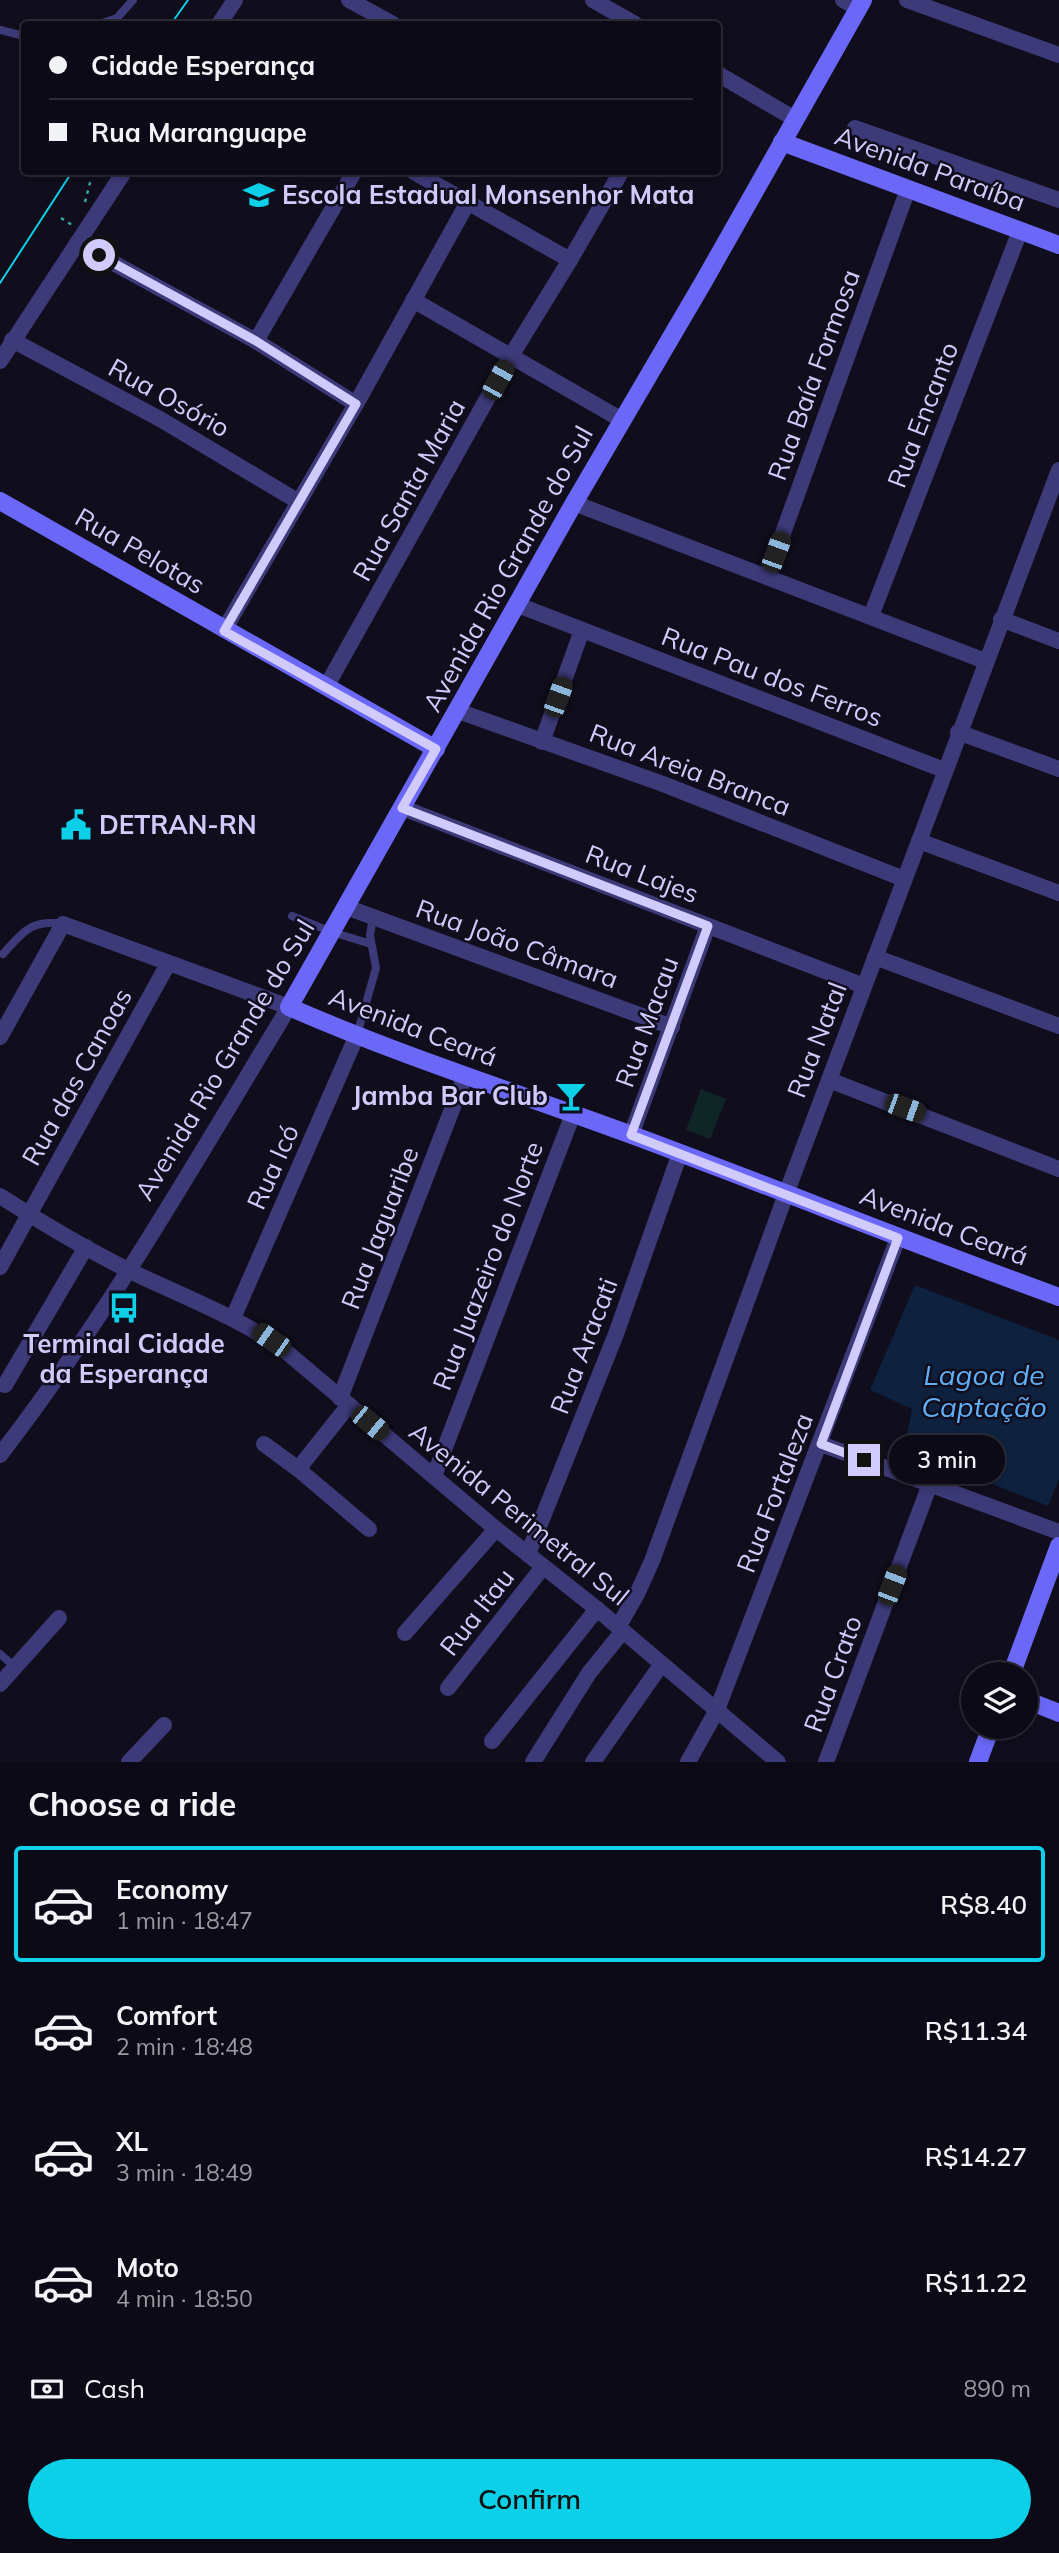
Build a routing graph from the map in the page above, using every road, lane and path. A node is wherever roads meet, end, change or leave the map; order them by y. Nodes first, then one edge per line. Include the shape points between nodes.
1 (133, 0) edge
2 (235, 0) edge
3 (349, 0) edge
4 (593, 0) edge
5 (907, 0) edge
6 (855, 3) edge
7 (108, 21) edge
8 (221, 21) edge
9 (388, 21) edge
10 (630, 21) edge
11 (0, 30) edge
12 (21, 35) edge
13 (1059, 55) edge
14 (721, 76) edge
15 (795, 119) junction
16 (855, 128) dead end
17 (782, 142) junction
18 (122, 175) edge
19 (352, 175) edge
20 (419, 175) edge
21 (619, 175) edge
22 (908, 189) junction
23 (1059, 200) edge
24 (468, 202) junction
25 (1020, 230) junction
26 (77, 243) junction
27 (1059, 245) edge
28 (570, 260) junction
29 (413, 300) junction
30 (12, 340) junction
31 (256, 341) junction
32 (511, 356) junction
33 (0, 361) edge
34 (356, 404) junction
35 (622, 419) junction
36 (1059, 470) edge
37 (0, 501) edge
38 (299, 502) junction
39 (574, 503) junction
40 (1051, 515) edge
41 (767, 578) junction
42 (518, 605) junction
43 (871, 616) junction
44 (1001, 619) junction
45 (582, 630) junction
46 (224, 631) junction
47 (1059, 641) edge
48 (985, 661) junction
49 (326, 688) junction
50 (458, 711) junction
51 (958, 732) junction
52 (542, 741) junction
53 (436, 749) junction
54 (1059, 769) edge
55 (944, 770) junction
56 (402, 808) junction
57 (919, 841) junction
58 (904, 879) junction
59 (1059, 893) edge
60 (346, 906) junction
61 (292, 916) dead end
62 (373, 917) junction
63 (63, 924) junction
64 (708, 926) junction
65 (332, 932) junction
66 (371, 944) junction
67 (3, 954) dead end
68 (875, 957) junction
69 (167, 964) junction
70 (864, 986) junction
71 (289, 1007) junction
72 (1059, 1026) edge
73 (672, 1027) junction
74 (357, 1035) junction
75 (0, 1037) edge
76 (464, 1076) junction
77 (829, 1080) junction
78 (573, 1114) junction
79 (631, 1135) junction
80 (681, 1153) junction
81 (1059, 1169) edge
82 (786, 1194) junction
83 (0, 1196) edge
84 (28, 1214) junction
85 (898, 1238) junction
86 (86, 1247) junction
87 (0, 1267) edge
88 (129, 1270) junction
89 (1059, 1297) edge
90 (233, 1318) junction
91 (5, 1385) dead end
92 (344, 1402) junction
93 (264, 1444) dead end
94 (821, 1444) junction
95 (0, 1455) edge
96 (298, 1469) junction
97 (434, 1476) junction
98 (930, 1484) junction
99 (369, 1529) dead end
100 (496, 1529) junction
101 (1059, 1532) edge
102 (1059, 1546) edge
103 (528, 1554) junction
104 (543, 1567) junction
105 (1054, 1576) edge
106 (597, 1609) junction
107 (59, 1618) dead end
108 (621, 1629) junction
109 (405, 1633) dead end
110 (0, 1654) edge
111 (1017, 1662) edge
112 (662, 1665) junction
113 (15, 1668) junction
114 (0, 1684) edge
115 (449, 1688) dead end
116 (1038, 1705) edge
117 (717, 1710) junction
118 (1059, 1713) edge
119 (164, 1725) dead end
120 (987, 1739) edge
121 (492, 1741) dead end
122 (129, 1762) edge
123 (533, 1762) edge
124 (593, 1762) edge
125 (688, 1762) edge
126 (778, 1762) edge
127 (826, 1762) edge
128 (978, 1762) edge

1 - 7 lane
2 - 8 street
3 - 9 street
4 - 10 street
5 - 13 street
6 - 15 street, Avenida Rio Grande do Sul
11 - 12 lane
14 - 15 street
15 - 17 street, Avenida Rio Grande do Sul
16 - 23 street, Avenida Paraíba
17 - 22 street, Avenida Paraíba
17 - 35 street, Avenida Rio Grande do Sul
18 - 26 street
19 - 31 street
20 - 24 street
21 - 28 street, Rua Santa Maria
22 - 25 street, Avenida Paraíba
22 - 41 street, Rua Baía Formosa
24 - 28 street
24 - 29 street
25 - 27 street, Avenida Paraíba
25 - 43 street, Rua Encanto
26 - 30 street
26 - 31 street
28 - 32 street, Rua Santa Maria
29 - 32 street
29 - 34 street
30 - 33 street
30 - 38 street, Rua Osório via 160,419
31 - 34 street
32 - 35 street
32 - 49 street, Rua Santa Maria
34 - 38 street
35 - 39 street, Avenida Rio Grande do Sul
36 - 40 street, Rua Natal
37 - 46 street, Rua Pelotas
38 - 46 street
39 - 41 street
39 - 42 street, Avenida Rio Grande do Sul
40 - 44 street, Rua Natal
41 - 43 street
42 - 45 street, Rua Pau dos Ferros
42 - 50 street, Avenida Rio Grande do Sul
43 - 48 street
44 - 47 street
44 - 48 street, Rua Natal
45 - 52 street
45 - 55 street, Rua Pau dos Ferros
46 - 49 street, Rua Pelotas
48 - 51 street, Rua Natal
49 - 53 street, Rua Pelotas
50 - 52 street, Rua Areia Branca
50 - 53 street, Avenida Rio Grande do Sul
51 - 54 street
51 - 55 street, Rua Natal
52 - 58 street, Rua Areia Branca
53 - 56 street, Avenida Rio Grande do Sul
55 - 57 street, Rua Natal
56 - 60 street, Avenida Rio Grande do Sul
56 - 64 street, Rua Lajes
57 - 58 street, Rua Natal
57 - 59 street
58 - 68 street, Rua Natal
60 - 62 street, Rua João Câmara
60 - 65 street, Avenida Rio Grande do Sul
61 - 65 lane
62 - 66 lane
62 - 73 street, Rua João Câmara
63 - 67 lane via 47,921 33,925
63 - 69 street, Avenida Ceará
63 - 75 street
64 - 70 street, Rua Lajes
64 - 73 street, Rua Macau
65 - 66 lane
65 - 71 street, Avenida Rio Grande do Sul
66 - 74 lane via 376,968
68 - 70 street, Rua Natal
68 - 72 street
69 - 71 street, Avenida Ceará
69 - 84 street, Rua das Canoas
70 - 77 street, Rua Natal
71 - 74 street, Avenida Ceará
71 - 88 street, Avenida Rio Grande do Sul
73 - 79 street, Rua Macau
74 - 76 street, Avenida Ceará
74 - 90 street, Rua Icó
76 - 78 street, Avenida Ceará
76 - 92 street, Rua Jaguaribe
77 - 81 street
77 - 82 street, Rua Natal
78 - 79 street, Avenida Ceará
78 - 97 street, Rua Juazeiro do Norte
79 - 80 street, Avenida Ceará
80 - 82 street, Avenida Ceará
80 - 103 street, Rua Aracati via 616,1334
82 - 85 street, Avenida Ceará
82 - 108 street, Rua Natal via 652,1561
83 - 84 street, Avenida Perimetral Sul
84 - 86 street, Avenida Perimetral Sul
84 - 87 street, Rua das Canoas
85 - 89 street, Avenida Ceará
85 - 94 street, Rua Fortaleza
86 - 88 street, Avenida Perimetral Sul
86 - 91 street
88 - 90 street, Avenida Perimetral Sul
88 - 95 street, Avenida Rio Grande do Sul via 49,1391
90 - 92 street, Avenida Perimetral Sul via 283,1349
92 - 96 street, Rua Jaguaribe
92 - 97 street, Avenida Perimetral Sul
93 - 96 street
94 - 98 street
94 - 117 street, Rua Fortaleza
96 - 99 street
97 - 100 street, Avenida Perimetral Sul
98 - 101 street
98 - 127 street, Rua Crato
100 - 103 street, Avenida Perimetral Sul
100 - 109 street
102 - 105 street
103 - 104 street, Avenida Perimetral Sul
104 - 106 street, Avenida Perimetral Sul
104 - 115 street, Rua Itau
105 - 111 street
106 - 108 street, Avenida Perimetral Sul
106 - 121 street
107 - 113 street
108 - 112 street, Avenida Perimetral Sul
108 - 123 street, Rua Natal
110 - 113 lane
112 - 117 street, Avenida Perimetral Sul
112 - 124 street
113 - 114 street
116 - 118 street
117 - 125 street, Rua Fortaleza
117 - 126 street, Avenida Perimetral Sul
119 - 122 street
120 - 128 street

